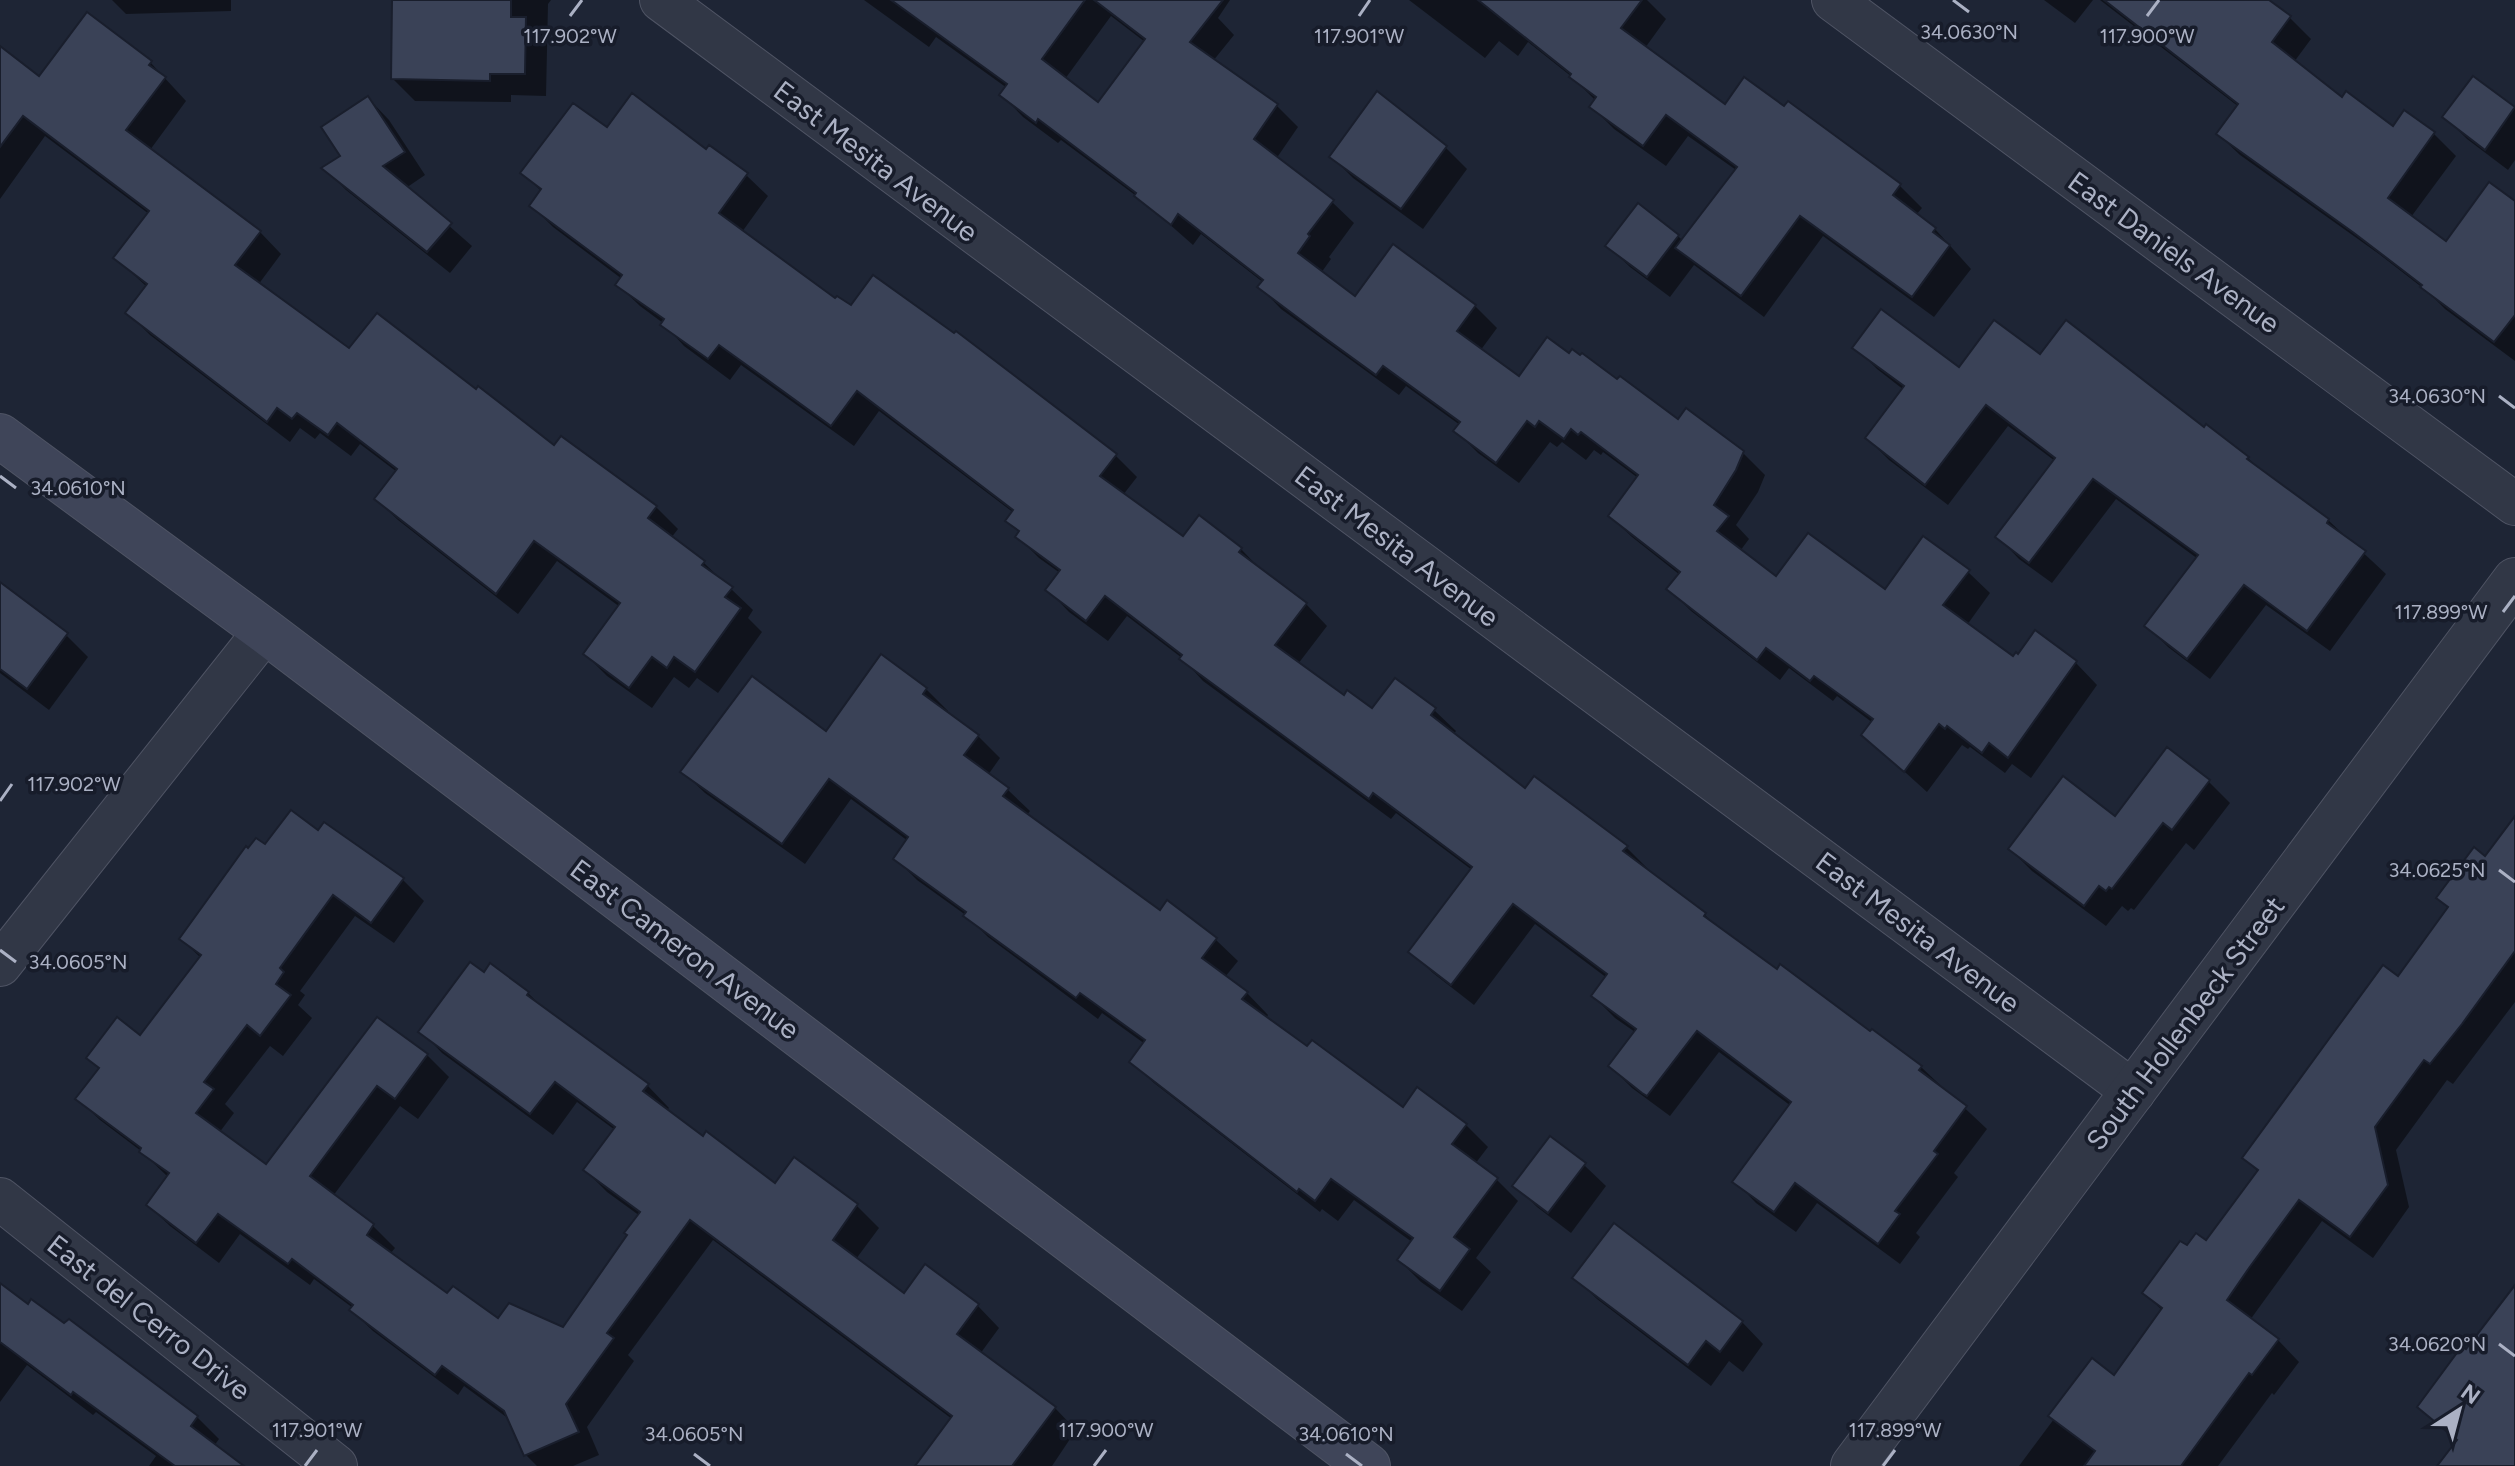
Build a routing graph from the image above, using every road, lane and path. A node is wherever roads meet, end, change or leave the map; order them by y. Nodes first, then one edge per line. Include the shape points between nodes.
1 (660, 0) edge
2 (1833, 0) edge
3 (0, 436) edge
4 (2515, 504) edge
5 (2515, 580) edge
6 (265, 631) junction
7 (0, 965) edge
8 (2134, 1092) junction
9 (0, 1199) edge
10 (336, 1466) edge
11 (1368, 1466) edge
12 (1853, 1466) edge

1 - 8 street, East Mesita Avenue
2 - 4 street, East Daniels Avenue
3 - 6 main road, East Cameron Avenue
5 - 8 street, South Hollenbeck Street
6 - 7 street
6 - 11 main road, East Cameron Avenue
8 - 12 street, South Hollenbeck Street
9 - 10 street, East del Cerro Drive

